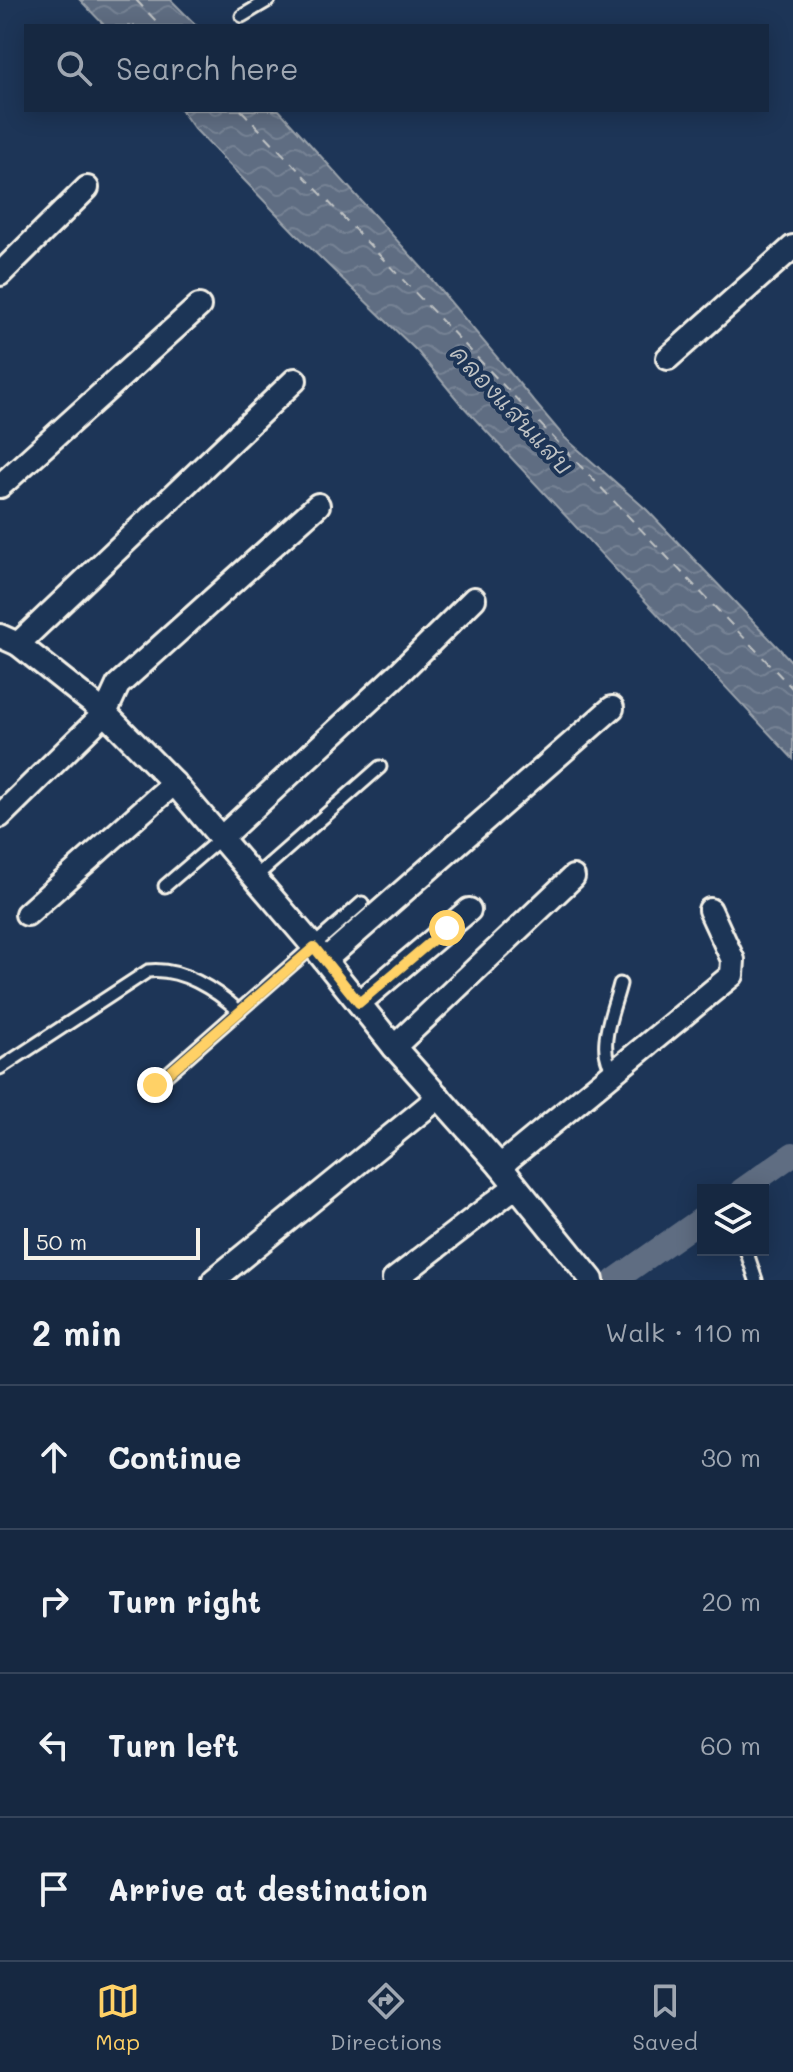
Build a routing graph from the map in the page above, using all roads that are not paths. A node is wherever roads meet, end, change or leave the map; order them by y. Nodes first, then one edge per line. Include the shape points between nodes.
1 (269, 0) edge
2 (242, 16) dead end
3 (87, 188) dead end
4 (793, 247) edge
5 (0, 274) edge
6 (199, 306) dead end
7 (668, 358) dead end
8 (295, 380) dead end
9 (0, 486) edge
10 (318, 505) dead end
11 (474, 599) dead end
12 (9, 640) edge
13 (612, 708) dead end
14 (105, 713) junction
15 (380, 767) dead end
16 (174, 783) junction
17 (0, 816) edge
18 (221, 838) junction
19 (255, 877) junction
20 (573, 877) dead end
21 (165, 886) dead end
22 (362, 903) dead end
23 (469, 910) dead end
24 (710, 910) dead end
25 (27, 914) dead end
26 (319, 954) junction
27 (620, 984) dead end
28 (359, 1003) junction
29 (239, 1011) junction
30 (394, 1047) junction
31 (0, 1068) edge
32 (615, 1072) junction
33 (155, 1085) dead end
34 (439, 1097) junction
35 (500, 1166) junction
36 (516, 1186) junction
37 (748, 1256) edge
38 (592, 1279) edge
39 (214, 1280) edge
40 (394, 1280) edge
41 (756, 1280) edge

1 - 2 lane
3 - 5 street
4 - 7 street
6 - 9 street
8 - 12 street
10 - 14 street via 118,685
11 - 18 street
12 - 14 street
13 - 26 street
14 - 16 street
14 - 17 street
15 - 19 lane
16 - 18 street
16 - 25 street
18 - 19 street
18 - 21 lane
19 - 26 street
20 - 30 street
22 - 26 lane
23 - 28 street
24 - 32 street via 733,960 732,975
26 - 28 street
26 - 29 lane
27 - 32 lane via 605,1043 608,1065
28 - 30 street
29 - 31 lane via 220,994 172,972 148,971
29 - 33 lane
30 - 34 street
32 - 35 street
34 - 35 street
34 - 39 street
35 - 36 street
36 - 38 street
36 - 40 street
37 - 41 lane

